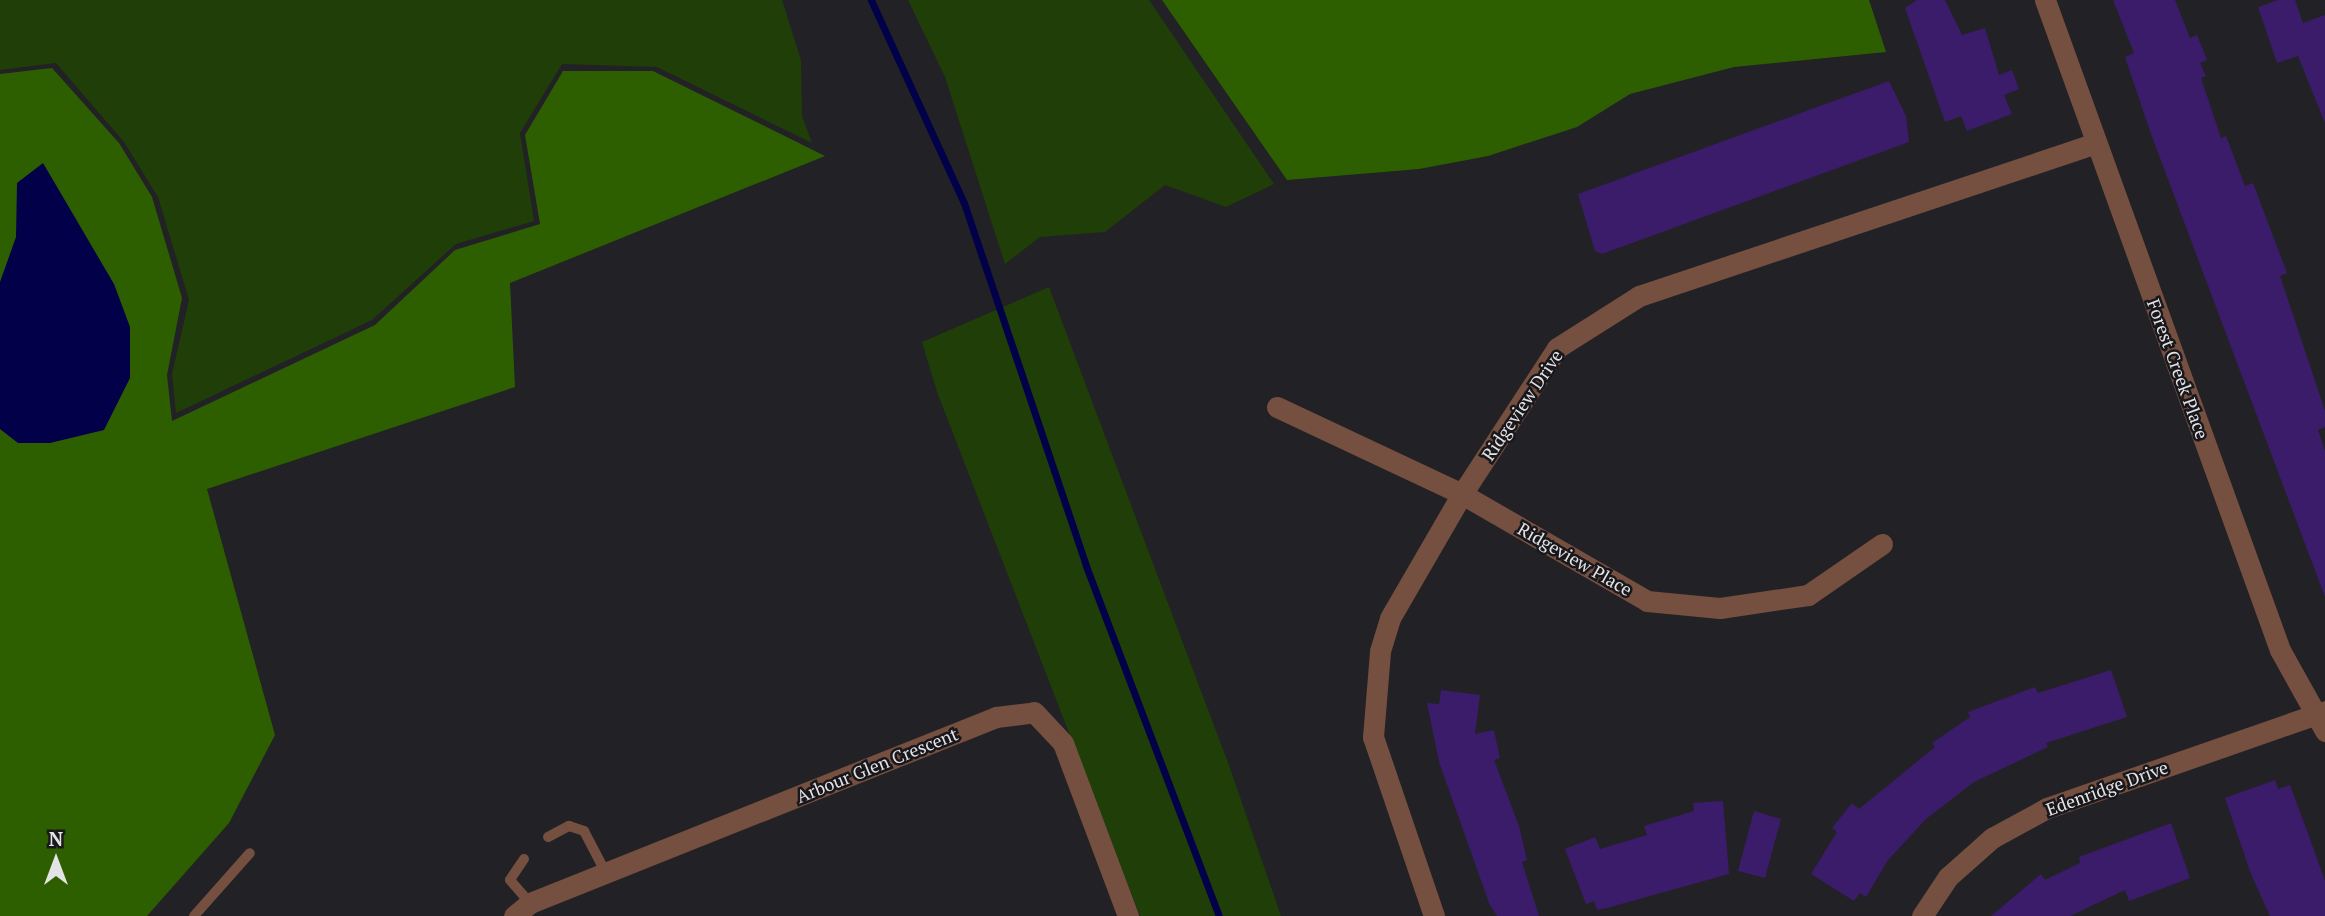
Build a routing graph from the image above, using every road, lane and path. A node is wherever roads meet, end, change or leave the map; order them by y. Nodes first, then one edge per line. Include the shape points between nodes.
1 (2045, 0) edge
2 (2096, 143) junction
3 (1276, 407) dead end
4 (1462, 494) junction
5 (1882, 544) dead end
6 (2323, 718) edge
7 (548, 837) dead end
8 (250, 853) dead end
9 (524, 859) dead end
10 (606, 873) junction
11 (522, 909) edge
12 (194, 916) edge
13 (1128, 916) edge
14 (1434, 916) edge
15 (1922, 916) edge

1 - 2 street, Forest Creek Place
2 - 4 street, Ridgeview Drive via 1639,296 1557,348
2 - 6 street, Forest Creek Place via 2280,650
3 - 4 street, Ridgeview Place
4 - 5 street, Ridgeview Place via 1647,601 1720,608 1808,595
4 - 14 street, Ridgeview Drive via 1390,618 1374,686 1373,737
6 - 15 street, Edenridge Drive via 2047,807 1992,838 1948,877
7 - 10 lane via 569,827 584,831
8 - 12 lane
9 - 11 lane via 510,880
10 - 11 street, Arbour Glen Crescent
10 - 13 street, Arbour Glen Crescent via 996,717 1034,712 1063,743

